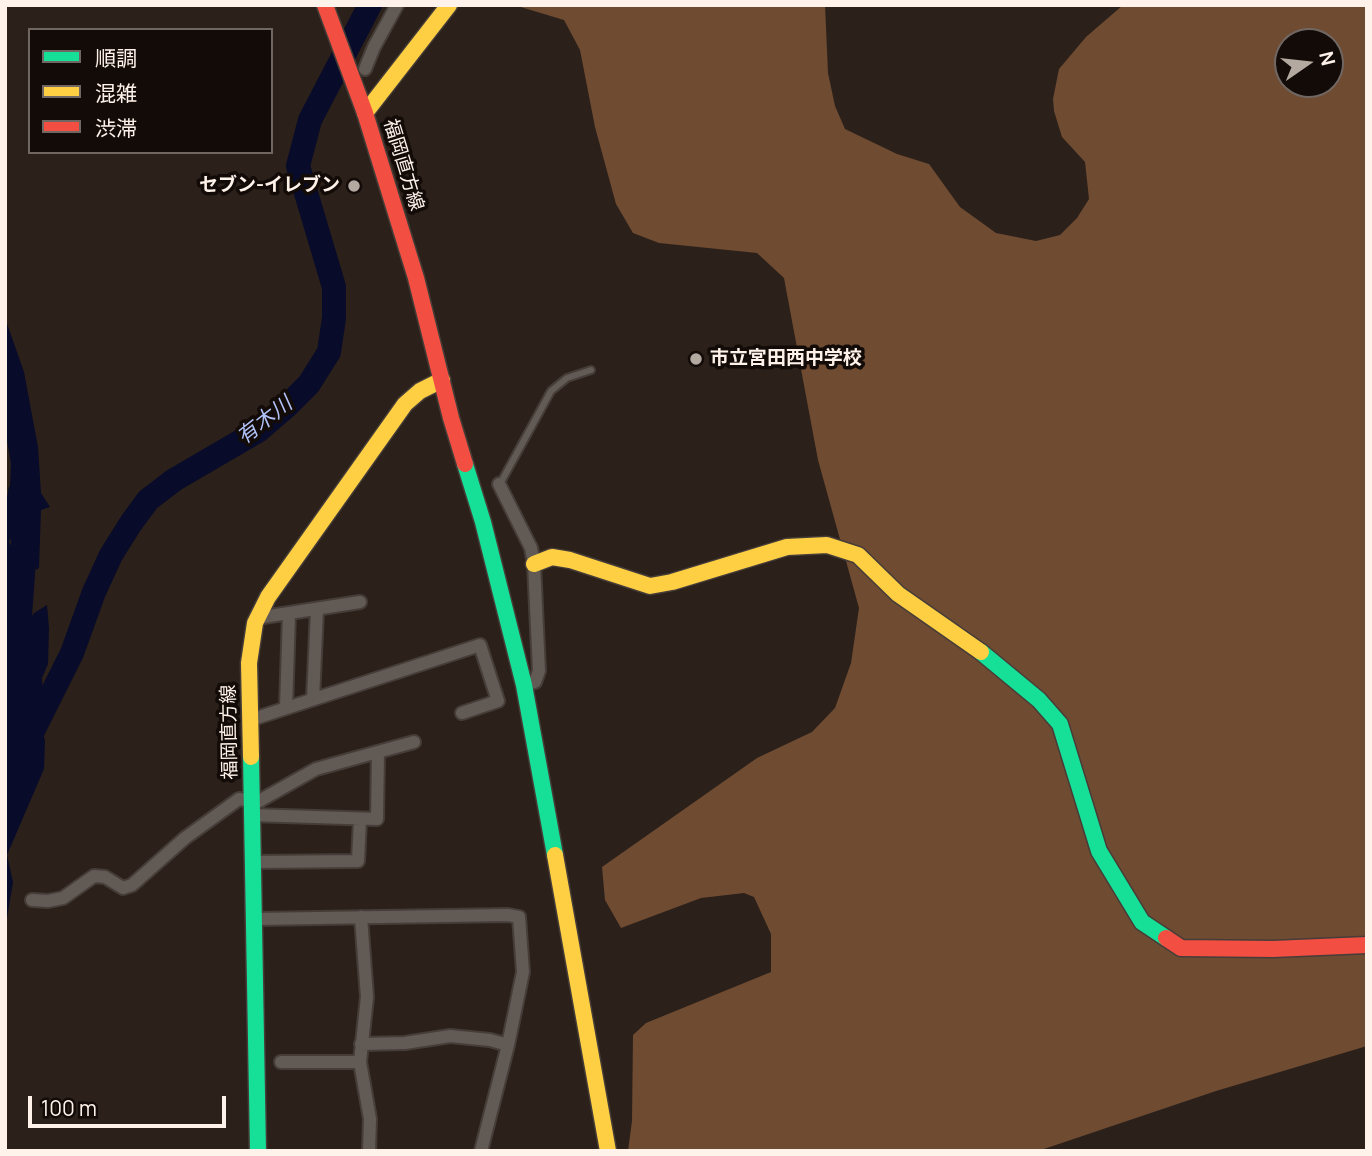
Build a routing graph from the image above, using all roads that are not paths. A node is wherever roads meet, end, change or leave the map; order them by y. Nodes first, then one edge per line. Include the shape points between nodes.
1 (397, 5) edge
2 (449, 5) edge
3 (326, 11) edge
4 (365, 69) dead end
5 (365, 113) junction
6 (591, 370) dead end
7 (442, 380) junction
8 (499, 484) joint
9 (534, 564) junction
10 (359, 602) dead end
11 (317, 610) junction
12 (289, 614) junction
13 (257, 618) junction
14 (524, 685) junction
15 (313, 699) junction
16 (286, 708) junction
17 (462, 713) dead end
18 (250, 720) junction
19 (414, 742) dead end
20 (378, 752) junction
21 (252, 807) junction
22 (360, 819) junction
23 (254, 862) junction
24 (32, 900) dead end
25 (361, 917) junction
26 (255, 919) junction
27 (1367, 945) edge
28 (361, 1044) junction
29 (503, 1044) junction
30 (281, 1062) dead end
31 (360, 1062) junction
32 (258, 1151) edge
33 (369, 1151) edge
34 (481, 1151) edge
35 (608, 1151) edge

1 - 4 street
2 - 5 main road
3 - 5 main road, 福岡直方線
5 - 7 main road, 福岡直方線
6 - 8 lane via 567,378 551,391
7 - 13 main road, 福岡直方線 via 405,404
7 - 14 main road, 福岡直方線
8 - 9 street via 531,548
9 - 14 street via 539,671 535,682
9 - 27 main road via 552,557 650,586 787,547 827,545 858,555 898,594 965,639 1039,700 1060,724 1099,851 1142,922 1181,948
10 - 11 street
11 - 12 street
11 - 15 street
12 - 13 street
12 - 16 street
13 - 18 main road, 福岡直方線 via 249,663
14 - 35 main road, 福岡直方線
15 - 16 street
15 - 17 street via 480,645 498,701
16 - 18 street
18 - 21 main road, 福岡直方線
19 - 20 street
20 - 21 street via 316,769
20 - 22 street via 377,819
21 - 22 street
21 - 23 main road, 福岡直方線
21 - 24 street via 239,799 132,885 123,888 94,876 63,898
22 - 23 street via 358,861
23 - 26 main road, 福岡直方線
25 - 26 street
25 - 28 street via 367,997
25 - 29 street via 519,917 523,972
26 - 32 main road, 福岡直方線
28 - 29 street via 450,1036
28 - 31 street
29 - 34 street
30 - 31 street
31 - 33 street via 370,1119

